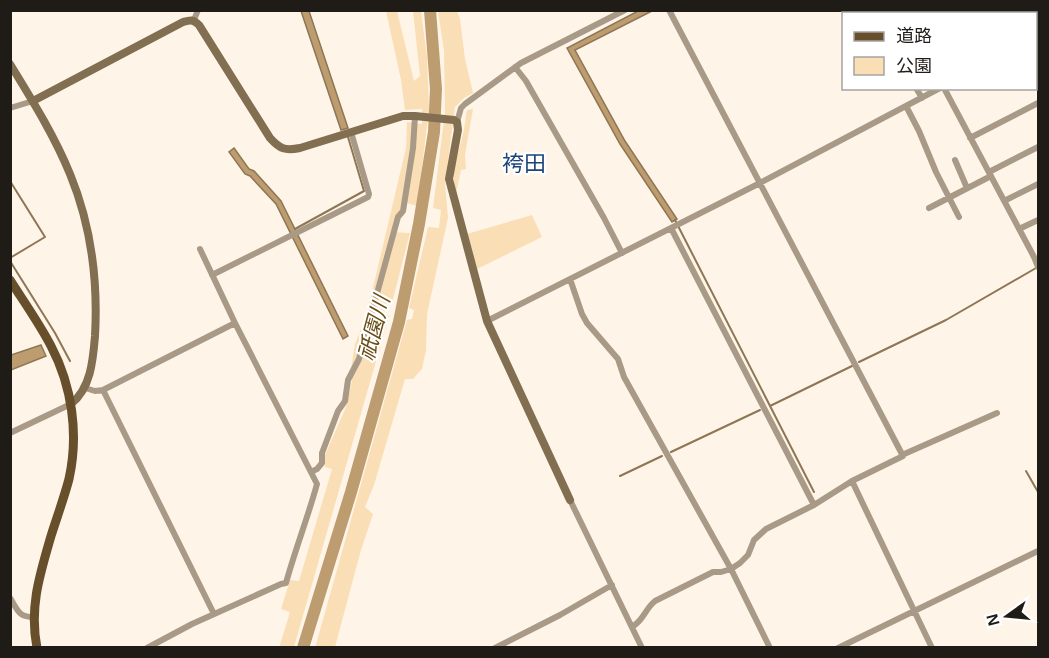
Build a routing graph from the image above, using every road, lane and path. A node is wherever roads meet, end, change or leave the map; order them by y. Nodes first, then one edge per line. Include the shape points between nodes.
1 (198, 10) edge
2 (625, 10) edge
3 (669, 10) edge
4 (194, 20) junction
5 (10, 64) edge
6 (514, 67) junction
7 (917, 90) edge
8 (938, 90) edge
9 (943, 90) edge
10 (922, 98) junction
11 (33, 101) junction
12 (1038, 104) edge
13 (906, 106) junction
14 (10, 108) edge
15 (415, 116) junction
16 (455, 121) junction
17 (351, 132) junction
18 (970, 138) junction
19 (1038, 147) edge
20 (955, 160) dead end
21 (990, 174) junction
22 (760, 183) junction
23 (1038, 184) edge
24 (967, 188) junction
25 (949, 198) junction
26 (1004, 201) junction
27 (929, 208) dead end
28 (959, 217) dead end
29 (1038, 220) edge
30 (671, 228) junction
31 (1019, 229) junction
32 (200, 249) dead end
33 (622, 253) junction
34 (1036, 256) edge
35 (1038, 267) edge
36 (212, 275) junction
37 (570, 279) junction
38 (10, 280) edge
39 (487, 321) junction
40 (235, 324) junction
41 (86, 388) junction
42 (103, 390) junction
43 (71, 404) junction
44 (997, 413) dead end
45 (10, 433) edge
46 (902, 455) junction
47 (311, 472) junction
48 (852, 481) junction
49 (570, 500) joint
50 (814, 505) junction
51 (1038, 551) edge
52 (731, 569) junction
53 (612, 585) junction
54 (10, 598) edge
55 (13, 606) edge
56 (914, 610) junction
57 (214, 614) junction
58 (34, 617) junction
59 (632, 627) junction
60 (508, 645) edge
61 (37, 648) edge
62 (147, 648) edge
63 (495, 648) edge
64 (642, 648) edge
65 (770, 648) edge
66 (838, 648) edge
67 (932, 648) edge

1 - 4 street
2 - 6 street
3 - 22 street
4 - 11 street via 183,22
4 - 17 street via 277,145 291,150
5 - 11 street
6 - 16 street via 465,104
6 - 33 street via 526,81
7 - 10 street
8 - 10 street
9 - 18 street
10 - 13 street
11 - 14 street
11 - 41 street via 71,176 90,246 96,314
12 - 18 street
13 - 22 street
13 - 25 street
15 - 16 street
15 - 17 street via 394,118
15 - 47 street via 403,211 398,217 359,360 348,380 345,401 322,453 322,463
16 - 39 street via 458,130 449,179
17 - 36 street via 368,197
18 - 21 street
19 - 21 street
20 - 24 street
21 - 24 street
21 - 26 street
22 - 30 street
22 - 46 street
23 - 26 street
24 - 25 street
25 - 27 street
25 - 28 street
26 - 31 street
29 - 31 street
30 - 33 street
30 - 50 street
31 - 34 street
32 - 36 street
33 - 37 street
34 - 35 street
36 - 40 street
37 - 39 street
37 - 52 street via 587,324 618,360
38 - 43 main road via 52,346
39 - 49 street
40 - 42 street
40 - 47 street
41 - 42 street
41 - 43 street
42 - 57 street
43 - 45 street
43 - 58 main road via 74,442 69,479 38,581
44 - 46 street
46 - 48 street
47 - 57 street via 317,484 286,583
48 - 50 street
48 - 56 street
49 - 53 street
50 - 52 street via 766,529 754,540 748,555
51 - 56 street
52 - 59 street via 712,572 655,601
52 - 65 street
53 - 59 street
53 - 60 street
54 - 55 street
55 - 58 street via 25,617
56 - 66 street
56 - 67 street
57 - 62 street
58 - 61 main road
59 - 64 street
60 - 63 street

